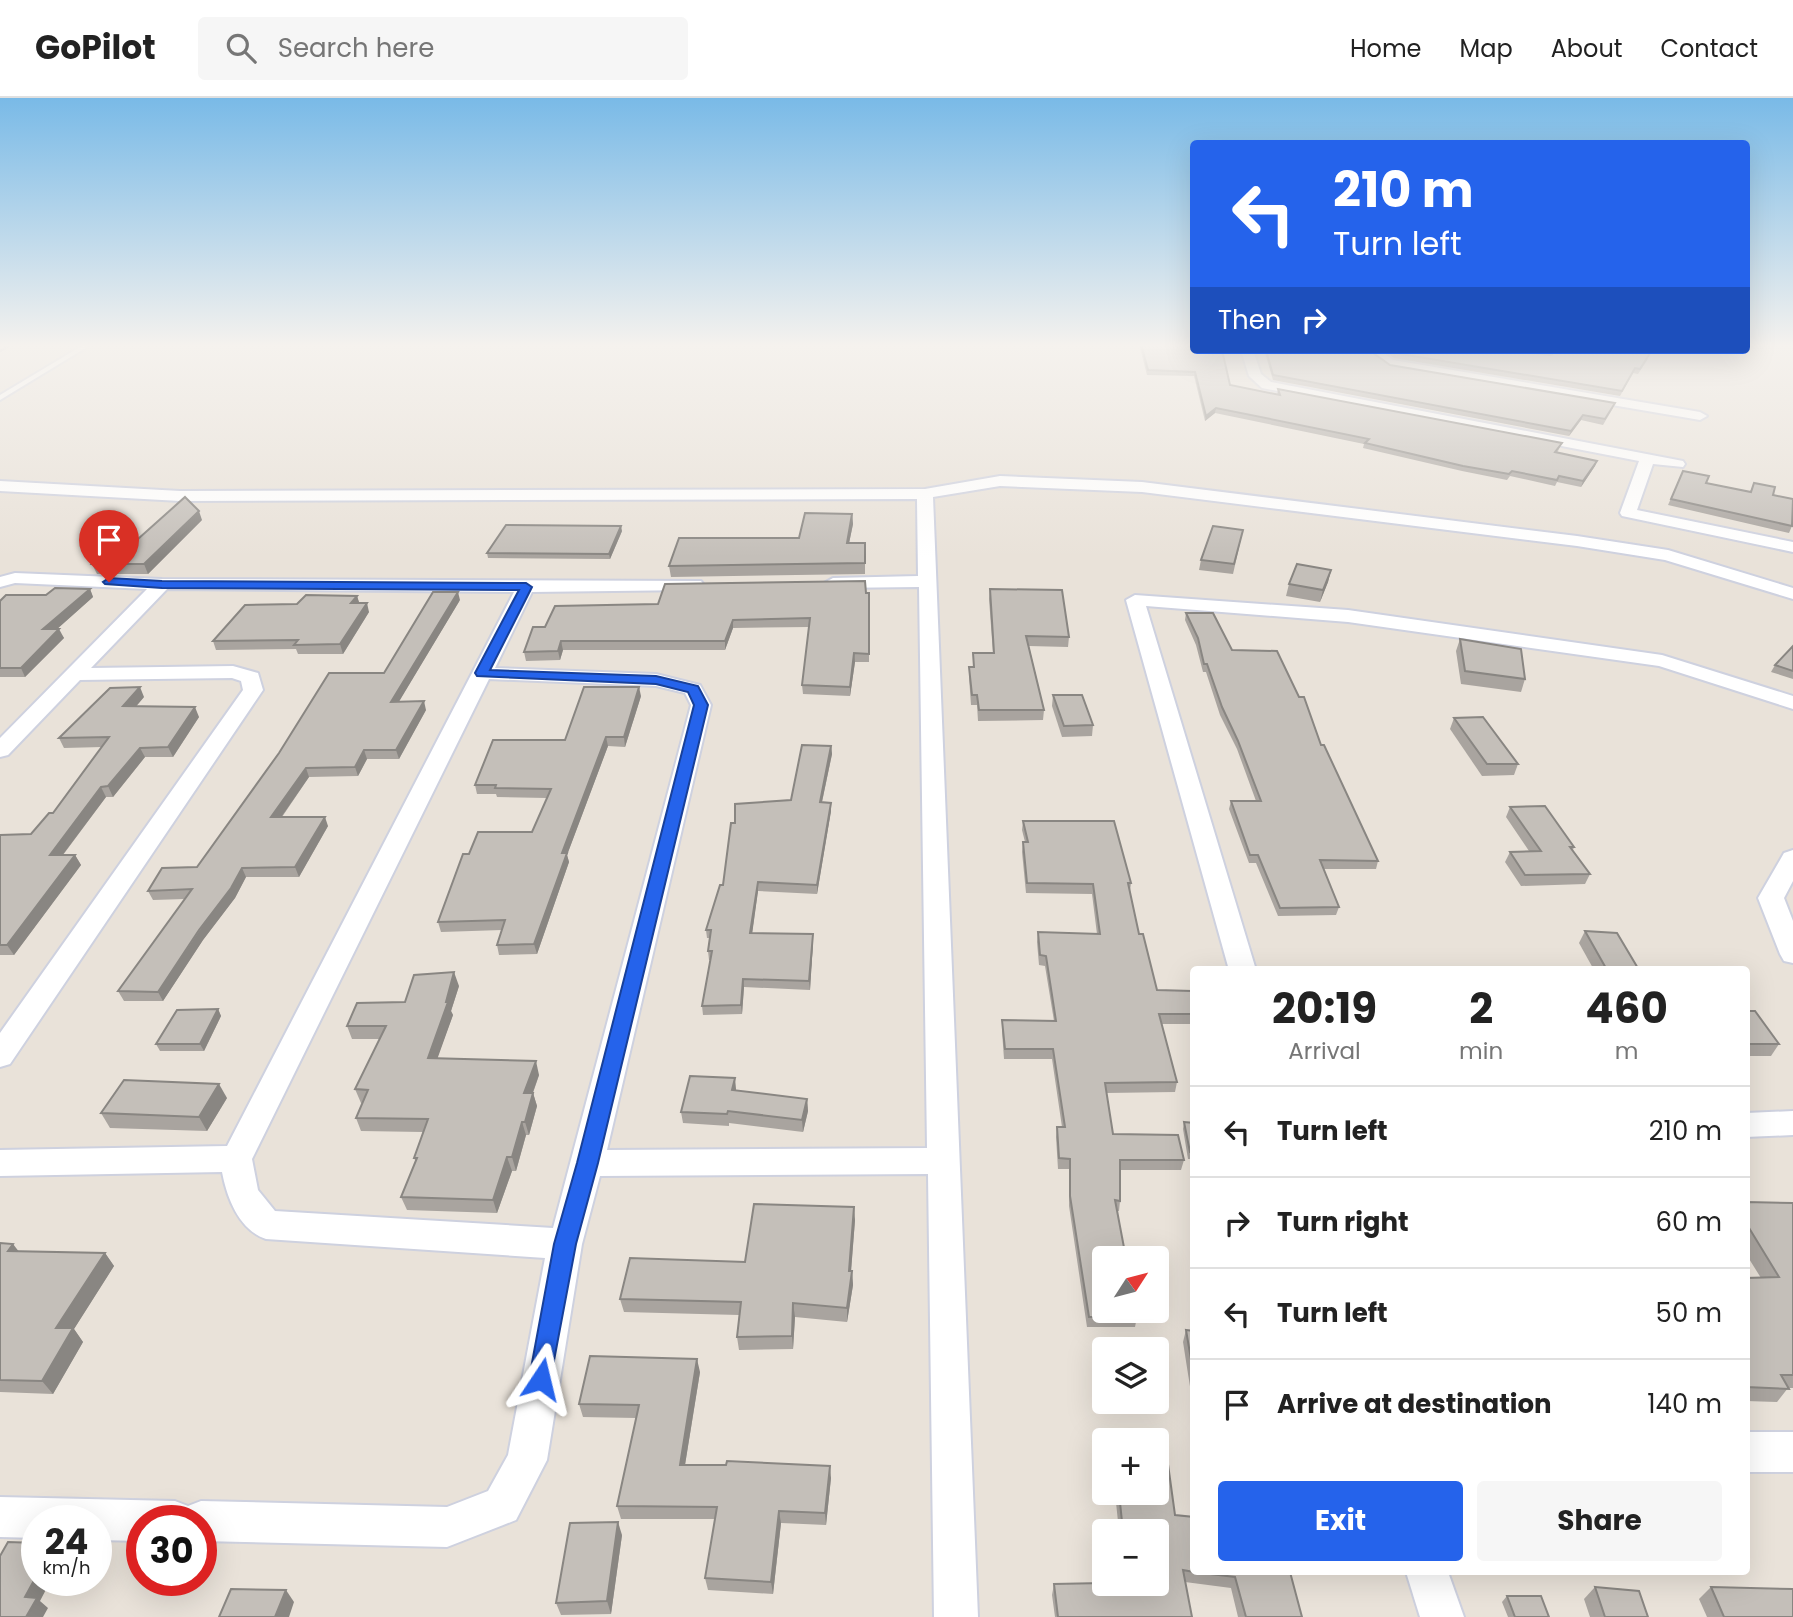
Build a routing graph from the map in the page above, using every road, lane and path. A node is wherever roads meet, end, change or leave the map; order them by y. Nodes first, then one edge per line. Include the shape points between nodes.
1 (1420, 415) edge
2 (1693, 415) edge
3 (1700, 416) dead end
4 (1647, 459) junction
5 (1678, 464) dead end
6 (0, 486) edge
7 (925, 494) junction
8 (1793, 547) edge
9 (0, 582) edge
10 (927, 582) junction
11 (816, 583) edge
12 (162, 584) junction
13 (720, 584) edge
14 (526, 587) junction
15 (1793, 594) edge
16 (482, 673) junction
17 (76, 674) junction
18 (1793, 703) edge
19 (0, 750) edge
20 (1793, 858) edge
21 (1793, 954) edge
22 (1242, 966) edge
23 (0, 1056) edge
24 (1793, 1123) edge
25 (1750, 1125) edge
26 (236, 1159) junction
27 (944, 1161) junction
28 (0, 1163) edge
29 (588, 1163) junction
30 (565, 1244) junction
31 (1750, 1452) edge
32 (1793, 1452) edge
33 (0, 1517) edge
34 (126, 1520) edge
35 (217, 1521) edge
36 (1428, 1575) edge
37 (956, 1617) edge
38 (1442, 1617) edge

1 - 4 street
2 - 3 street
4 - 5 street
4 - 8 street via 1628,513
6 - 7 street via 180,496
7 - 10 street
7 - 15 street via 1000,481 1142,487 1668,555
9 - 12 street via 15,578
10 - 11 street
10 - 27 street
12 - 14 street
12 - 17 street
13 - 14 street
14 - 16 street
16 - 26 street
16 - 29 street via 656,680 693,689 701,705
17 - 19 street
17 - 23 street via 233,672 251,677 253,690
18 - 22 street via 1662,661 1348,616 1135,600
20 - 21 street via 1771,898
24 - 25 street
26 - 28 street
26 - 30 street via 243,1195 266,1225
27 - 29 street
27 - 37 street
29 - 30 street
30 - 35 street via 527,1460 502,1506 447,1527
31 - 32 street
33 - 34 street
36 - 38 street

